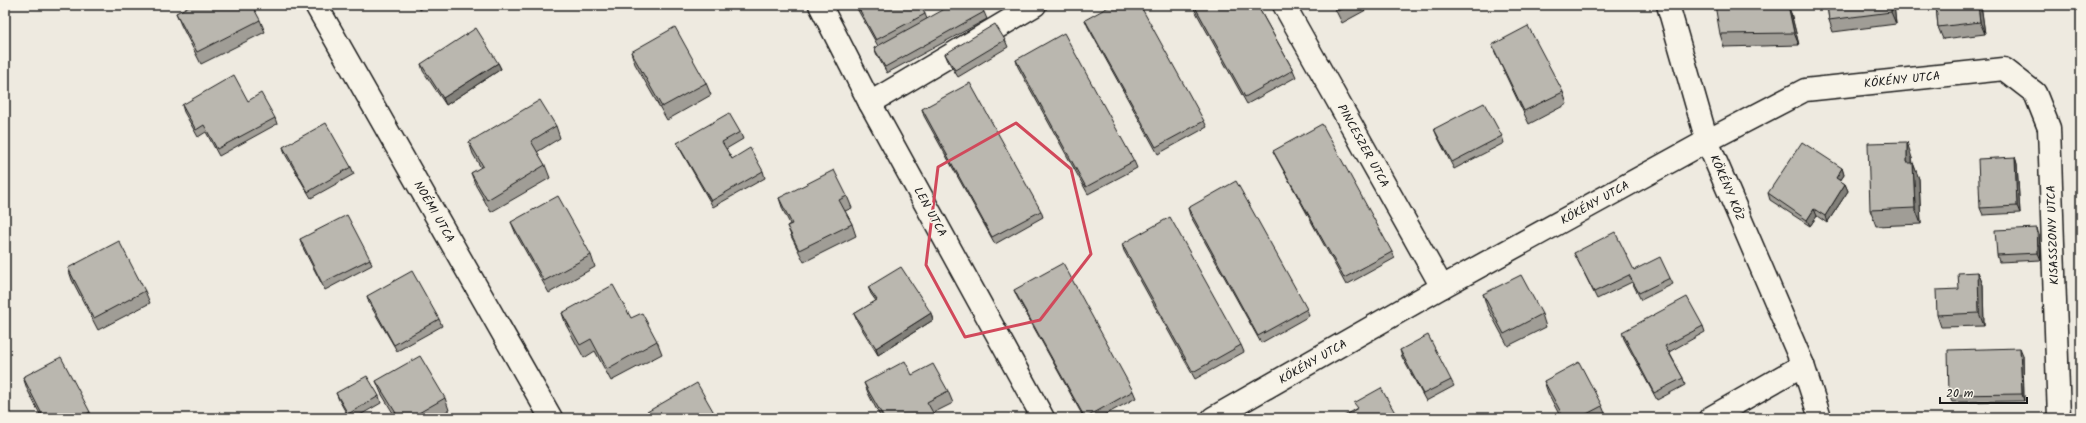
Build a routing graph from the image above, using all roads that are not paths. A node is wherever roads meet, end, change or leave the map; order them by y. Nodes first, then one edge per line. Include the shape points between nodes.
1 (316, 5) edge
2 (820, 5) edge
3 (1036, 5) edge
4 (1284, 5) edge
5 (1668, 5) edge
6 (2004, 69) joint
7 (870, 103) junction
8 (1707, 141) junction
9 (1442, 287) junction
10 (1803, 364) junction
11 (551, 418) edge
12 (1043, 418) edge
13 (1213, 418) edge
14 (1710, 418) edge
15 (1820, 418) edge
16 (2059, 418) edge

1 - 11 street, NOÉMI UTCA
2 - 7 street, LEN UTCA
3 - 7 street
4 - 9 street, PINCESZER UTCA
5 - 8 street, KÖKÉNY KÖZ
6 - 8 street, KÖKÉNY UTCA via 1805,90
6 - 16 street, KISASSZONY UTCA via 2035,93 2049,128
7 - 12 street, LEN UTCA
8 - 9 street, KÖKÉNY UTCA
8 - 10 street, KÖKÉNY KÖZ
9 - 13 street, KÖKÉNY UTCA
10 - 14 street
10 - 15 street, KÖKÉNY KÖZ

